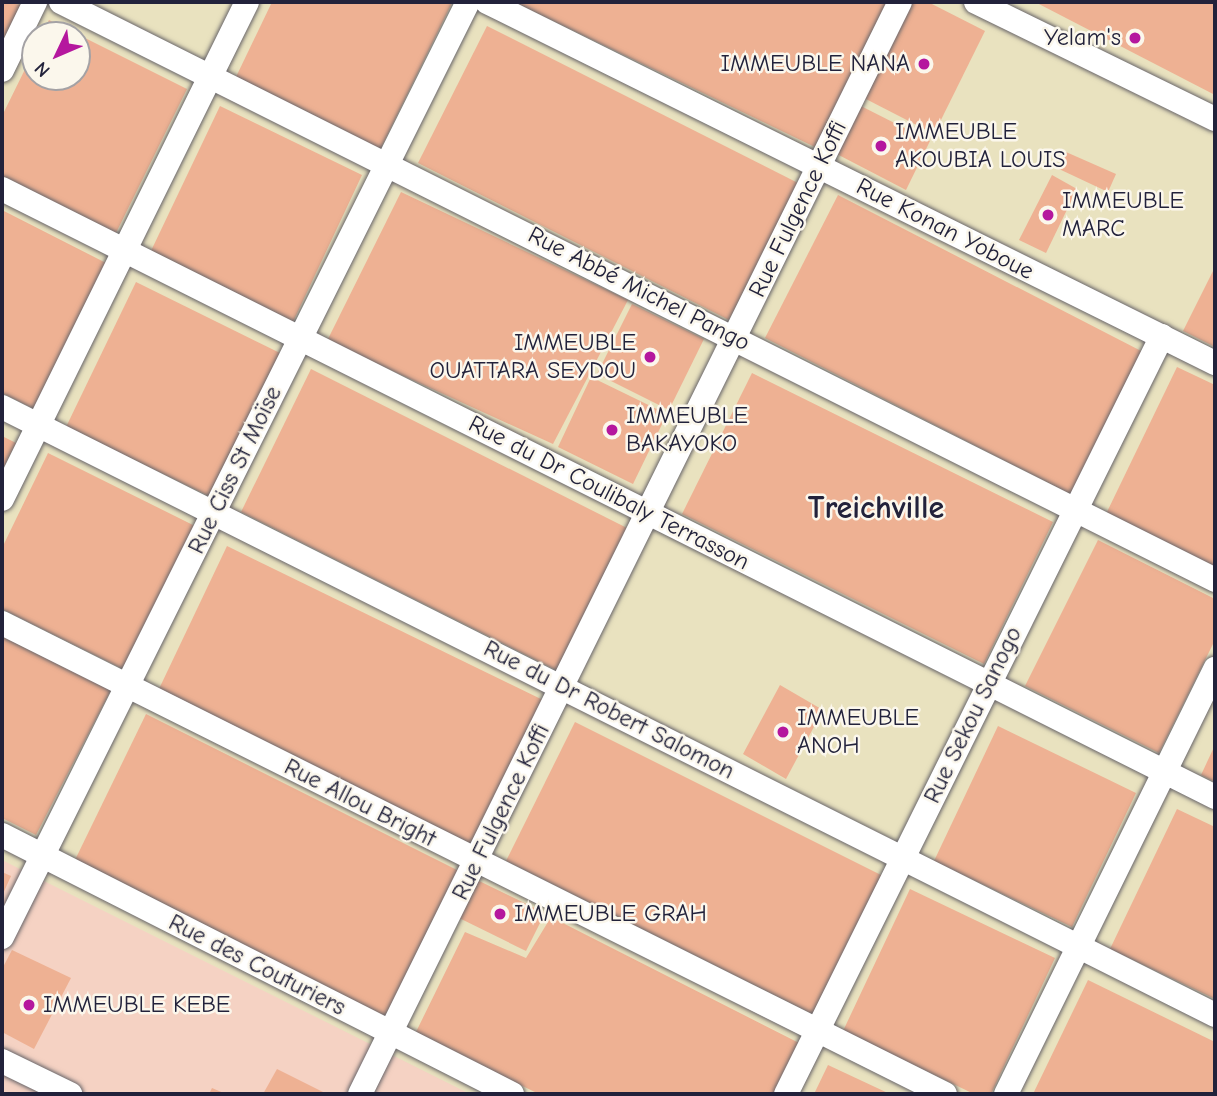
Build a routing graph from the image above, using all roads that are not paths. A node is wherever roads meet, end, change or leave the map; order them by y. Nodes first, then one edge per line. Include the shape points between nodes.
1 (35, 2) edge
2 (61, 2) edge
3 (247, 2) edge
4 (468, 2) edge
5 (487, 2) edge
6 (900, 2) edge
7 (976, 2) edge
8 (2, 69) edge
9 (208, 75) junction
10 (1215, 119) edge
11 (387, 163) junction
12 (819, 166) junction
13 (2, 189) edge
14 (122, 249) junction
15 (1161, 336) junction
16 (735, 337) junction
17 (300, 339) junction
18 (1215, 363) edge
19 (2, 407) edge
20 (39, 425) junction
21 (2, 499) edge
22 (1075, 510) junction
23 (215, 512) junction
24 (649, 513) junction
25 (1215, 580) edge
26 (2, 623) edge
27 (1215, 669) edge
28 (989, 684) junction
29 (128, 686) junction
30 (563, 686) junction
31 (1164, 772) junction
32 (1215, 797) edge
33 (2, 835) edge
34 (43, 856) junction
35 (902, 859) junction
36 (476, 862) junction
37 (2, 937) edge
38 (1077, 946) junction
39 (1215, 1015) edge
40 (818, 1030) junction
41 (391, 1033) junction
42 (2, 1061) edge
43 (70, 1094) edge
44 (360, 1094) edge
45 (512, 1094) edge
46 (786, 1094) edge
47 (945, 1094) edge
48 (1006, 1094) edge

1 - 8 street
2 - 9 street, Rue Abbé Michel Pango
3 - 9 street
4 - 11 street, Rue Ciss St Moïse
5 - 12 street, Rue Konan Yoboue
6 - 12 street, Rue Fulgence Koffi
7 - 10 street
9 - 11 street, Rue Abbé Michel Pango
9 - 14 street
11 - 16 street, Rue Abbé Michel Pango
11 - 17 street, Rue Ciss St Moïse
12 - 15 street, Rue Konan Yoboue
12 - 16 street, Rue Fulgence Koffi
13 - 14 street, Rue du Dr Coulibaly Terrasson
14 - 17 street, Rue du Dr Coulibaly Terrasson
14 - 20 street
15 - 18 street, Rue Konan Yoboue
15 - 22 street, Rue Sekou Sanogo
16 - 22 street, Rue Abbé Michel Pango
16 - 24 street, Rue Fulgence Koffi
17 - 23 street, Rue Ciss St Moïse
17 - 24 street, Rue du Dr Coulibaly Terrasson
19 - 20 street, Rue du Dr Robert Salomon
20 - 21 street
20 - 23 street, Rue du Dr Robert Salomon
22 - 25 street, Rue Abbé Michel Pango
22 - 28 street, Rue Sekou Sanogo
23 - 29 street, Rue Ciss St Moïse
23 - 30 street, Rue du Dr Robert Salomon
24 - 28 street, Rue du Dr Coulibaly Terrasson
24 - 30 street, Rue Fulgence Koffi
26 - 29 street, Rue Allou Bright
27 - 31 street
28 - 31 street, Rue du Dr Coulibaly Terrasson
28 - 35 street, Rue Sekou Sanogo
29 - 34 street, Rue Ciss St Moïse
29 - 36 street, Rue Allou Bright
30 - 35 street, Rue du Dr Robert Salomon
30 - 36 street, Rue Fulgence Koffi
31 - 32 street, Rue du Dr Coulibaly Terrasson
31 - 38 street
33 - 34 street, Rue des Couturiers
34 - 37 street, Rue Ciss St Moïse
34 - 41 street, Rue des Couturiers
35 - 38 street, Rue du Dr Robert Salomon
35 - 40 street, Rue Sekou Sanogo
36 - 40 street, Rue Allou Bright
36 - 41 street, Rue Fulgence Koffi
38 - 39 street, Rue du Dr Robert Salomon
38 - 48 street
40 - 46 street, Rue Sekou Sanogo
40 - 47 street, Rue Allou Bright
41 - 44 street, Rue Fulgence Koffi
41 - 45 street, Rue des Couturiers
42 - 43 street

